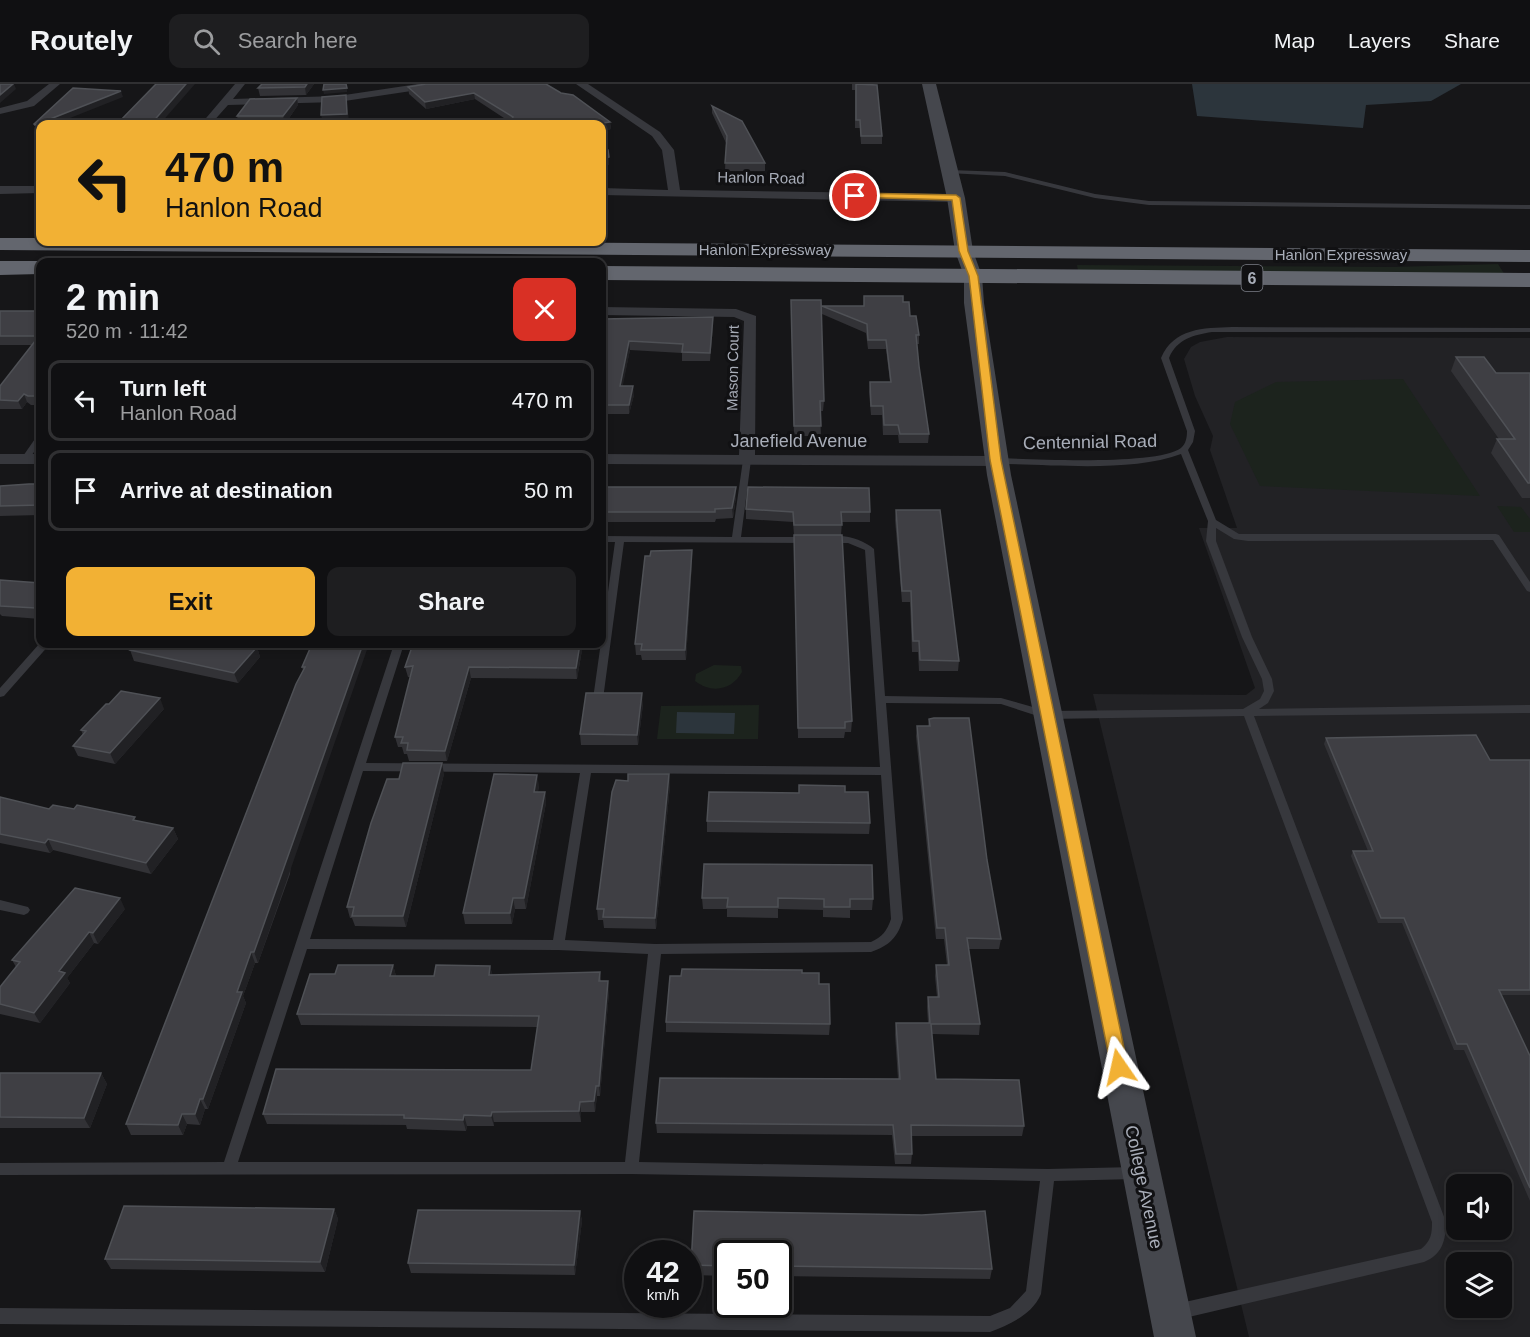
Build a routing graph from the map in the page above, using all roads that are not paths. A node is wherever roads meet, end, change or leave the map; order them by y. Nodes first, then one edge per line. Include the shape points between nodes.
1 (56, 84) edge
2 (240, 84) edge
3 (438, 84) edge
4 (581, 84) edge
5 (929, 84) edge
6 (225, 102) junction
7 (0, 111) edge
8 (209, 120) edge
9 (950, 172) junction
10 (0, 190) edge
11 (36, 190) edge
12 (674, 191) junction
13 (606, 192) edge
14 (956, 198) junction
15 (1530, 207) edge
16 (0, 244) edge
17 (36, 244) edge
18 (275, 246) edge
19 (964, 251) junction
20 (1530, 256) edge
21 (0, 268) edge
22 (36, 268) edge
23 (606, 273) edge
24 (973, 276) junction
25 (1530, 280) edge
26 (606, 311) edge
27 (1530, 330) edge
28 (1184, 450) junction
29 (0, 459) edge
30 (33, 459) edge
31 (606, 459) edge
32 (747, 460) junction
33 (996, 460) junction
34 (1212, 521) junction
35 (606, 539) edge
36 (620, 539) junction
37 (736, 539) junction
38 (1530, 589) edge
39 (606, 617) edge
40 (41, 648) edge
41 (398, 648) edge
42 (602, 648) edge
43 (0, 694) edge
44 (598, 699) edge
45 (881, 699) junction
46 (1530, 709) edge
47 (1247, 711) junction
48 (1047, 715) junction
49 (360, 767) junction
50 (586, 769) junction
51 (885, 771) junction
52 (0, 905) edge
53 (24, 910) dead end
54 (304, 944) junction
55 (558, 945) junction
56 (655, 949) junction
57 (230, 1166) junction
58 (631, 1168) junction
59 (0, 1169) edge
60 (1141, 1173) junction
61 (1048, 1175) junction
62 (0, 1316) edge
63 (1172, 1325) edge

1 - 7 street via 23,108
2 - 6 street
3 - 6 street via 338,99
4 - 12 street via 656,134 668,150
5 - 9 main road, College Avenue
6 - 8 street
9 - 14 main road, College Avenue
9 - 15 lane via 1005,174 1095,196 1149,203
10 - 11 street
12 - 13 street, Hanlon Road
12 - 14 street, Hanlon Road
14 - 19 main road, College Avenue
16 - 17 highway, Hanlon Expressway / 6
18 - 19 highway, Hanlon Expressway / 6
19 - 20 highway, Hanlon Expressway / 6
19 - 24 main road, College Avenue
21 - 22 highway
23 - 24 highway, Hanlon Expressway / 6
24 - 25 highway, Hanlon Expressway / 6
24 - 33 main road, College Avenue
26 - 32 street, Mason Court via 736,313 751,319
27 - 28 lane via 1195,332 1173,344 1165,358 1191,431
28 - 33 lane, Centennial Road via 1150,460
28 - 34 lane
29 - 30 street
31 - 32 street, Janefield Avenue
32 - 33 street, Janefield Avenue
32 - 37 lane
33 - 48 main road, College Avenue
34 - 38 lane via 1237,537 1248,538 1496,537
34 - 47 lane via 1211,541 1267,679 1269,692 1264,700
35 - 36 lane
36 - 37 lane
36 - 39 lane
37 - 45 lane via 850,540 869,549
40 - 43 lane
41 - 49 lane
42 - 44 lane
45 - 48 lane via 1001,701
45 - 51 lane
46 - 47 lane
47 - 48 lane
47 - 63 lane via 1439,1222 1440,1239 1435,1249 1424,1255
48 - 60 main road, College Avenue
49 - 50 lane
49 - 54 lane
50 - 51 lane
50 - 55 lane
51 - 56 lane via 897,919 895,930 886,941 871,947
52 - 53 lane
54 - 55 lane
54 - 57 lane
55 - 56 lane
56 - 58 lane
57 - 58 lane
57 - 59 lane
58 - 61 lane
60 - 61 lane
60 - 63 main road, College Avenue
61 - 62 lane via 1033,1294 1015,1313 990,1324

